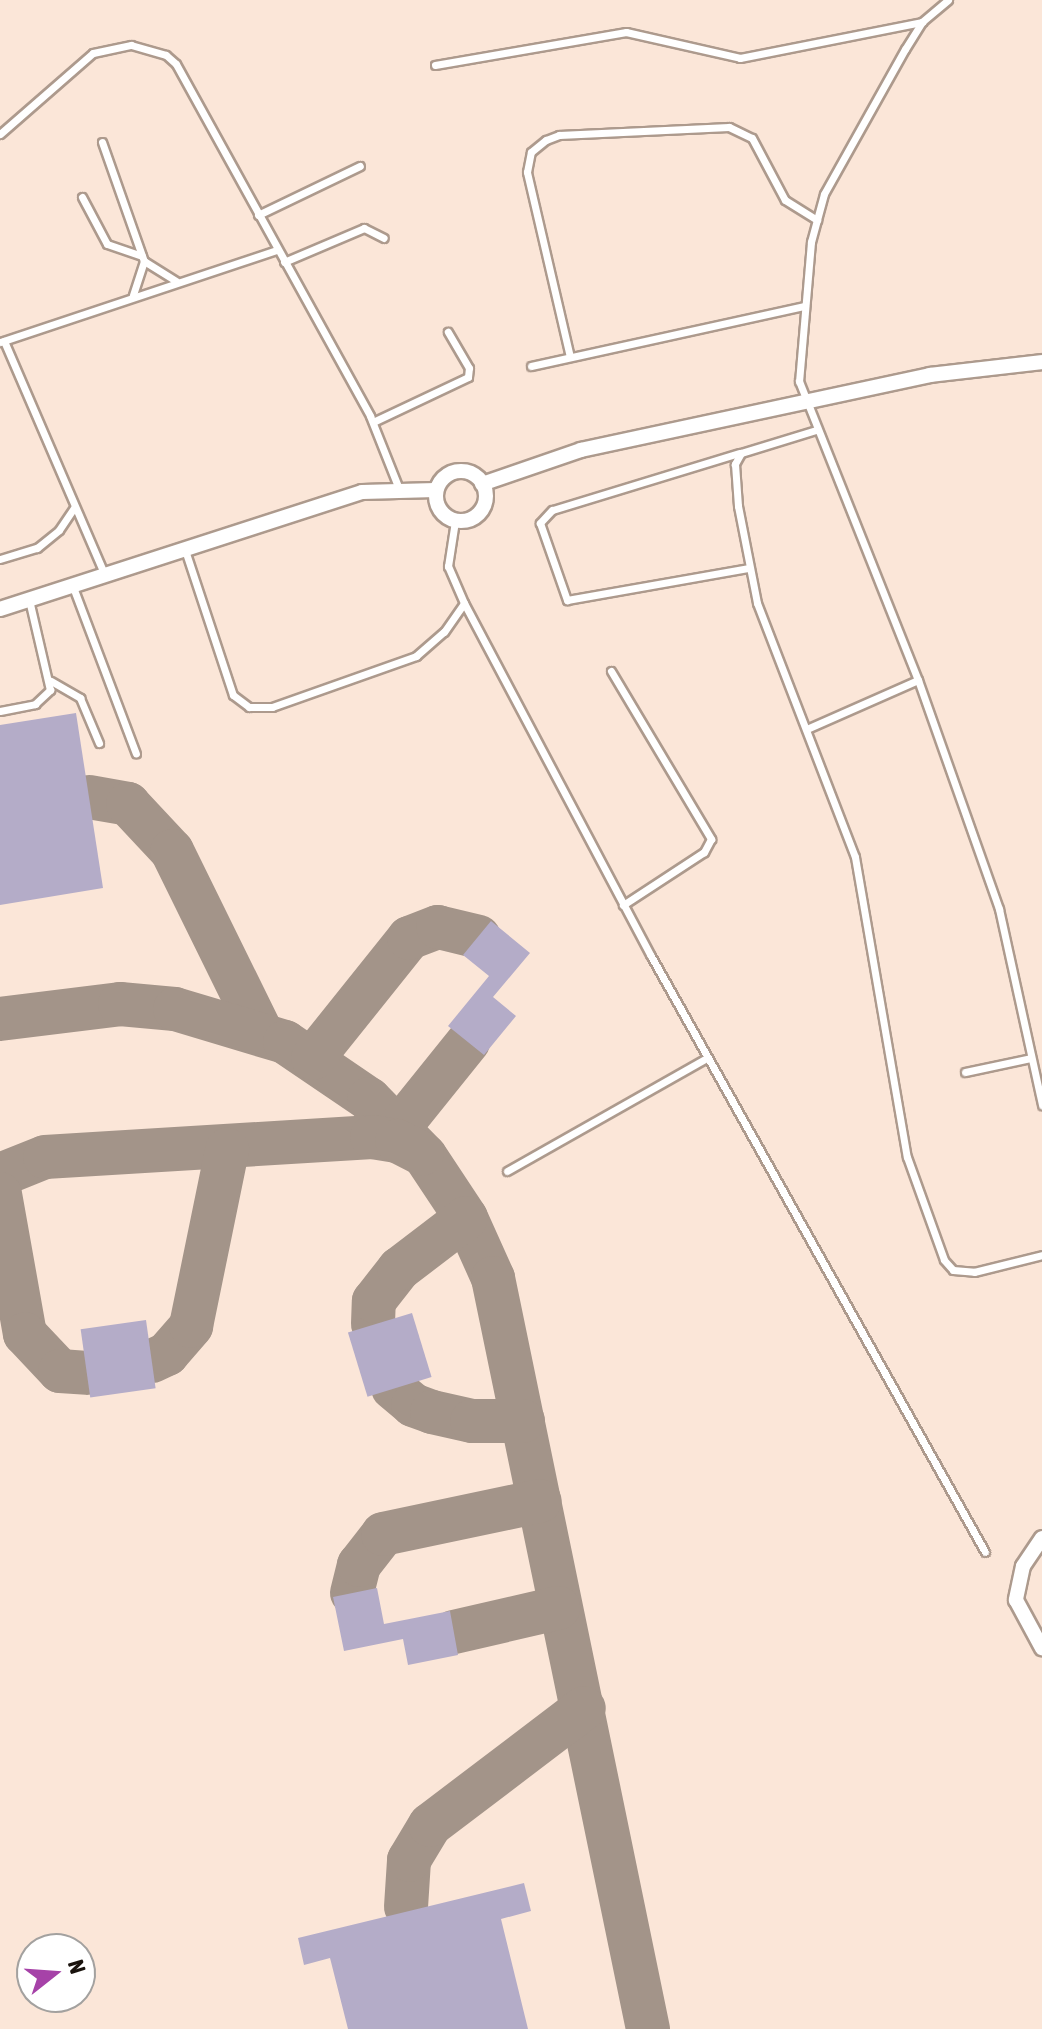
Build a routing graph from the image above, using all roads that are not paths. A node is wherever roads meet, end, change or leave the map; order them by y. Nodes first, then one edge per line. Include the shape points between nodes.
1 (948, 0) edge
2 (922, 22) junction
3 (435, 65) dead end
4 (0, 134) edge
5 (102, 142) dead end
6 (360, 166) dead end
7 (82, 197) dead end
8 (258, 215) junction
9 (817, 220) junction
10 (384, 238) dead end
11 (277, 250) junction
12 (143, 259) junction
13 (284, 262) junction
14 (176, 281) junction
15 (133, 295) junction
16 (803, 306) junction
17 (448, 332) dead end
18 (2, 341) edge
19 (570, 357) junction
20 (1036, 362) edge
21 (531, 366) dead end
22 (805, 402) junction
23 (373, 422) junction
24 (816, 430) junction
25 (741, 453) junction
26 (482, 484) junction
27 (399, 489) junction
28 (436, 490) junction
29 (74, 508) junction
30 (455, 521) junction
31 (185, 550) junction
32 (0, 559) edge
33 (749, 568) junction
34 (105, 576) junction
35 (73, 587) junction
36 (29, 600) junction
37 (464, 603) junction
38 (0, 609) edge
39 (611, 671) dead end
40 (918, 680) junction
41 (51, 681) junction
42 (0, 711) edge
43 (809, 728) junction
44 (99, 743) dead end
45 (136, 754) dead end
46 (623, 905) junction
47 (707, 1058) junction
48 (1031, 1058) junction
49 (965, 1072) dead end
50 (1042, 1105) edge
51 (507, 1171) dead end
52 (1042, 1255) edge
53 (1042, 1538) edge
54 (985, 1552) dead end
55 (1042, 1648) edge

1 - 2 lane
2 - 3 lane via 740,58 626,32
2 - 9 lane via 858,127 824,194
4 - 8 lane via 93,53 131,45 156,49 176,64
5 - 12 lane
6 - 8 lane
7 - 12 lane via 107,244
8 - 11 lane
9 - 16 lane
9 - 19 lane via 785,200 752,138 729,127 559,135 546,140 531,152 527,172
10 - 13 lane via 364,228
11 - 13 lane
11 - 14 lane
12 - 14 lane
12 - 15 lane
13 - 23 lane
14 - 15 lane
15 - 18 lane
16 - 19 lane
16 - 22 lane via 798,348
17 - 23 lane via 469,368 468,377
18 - 29 lane
19 - 21 lane
20 - 22 street
22 - 24 lane
22 - 26 street via 581,450
23 - 27 lane
24 - 25 lane
24 - 40 lane
25 - 33 lane via 735,464
25 - 33 lane via 552,510 540,523 567,600
26 - 28 street via 457,472
26 - 30 street via 481,512
27 - 28 street
27 - 31 street via 362,492
28 - 30 street via 439,509
29 - 32 lane via 37,548
29 - 34 lane
30 - 37 lane via 448,566
31 - 34 street
31 - 37 lane via 233,695 249,707 272,707 416,656 444,632
33 - 43 lane via 757,603
34 - 35 street
35 - 36 street
35 - 45 lane
36 - 38 street
36 - 41 lane
37 - 46 lane
39 - 46 lane via 711,839 704,852
40 - 43 lane
40 - 48 lane via 999,909
41 - 42 lane via 48,695 35,704
41 - 44 lane via 80,698
43 - 52 lane via 855,857 907,1157 944,1260 953,1270 974,1272
46 - 47 lane
47 - 51 lane
47 - 54 lane
48 - 49 lane
48 - 50 lane
53 - 55 street via 1023,1566 1016,1600

